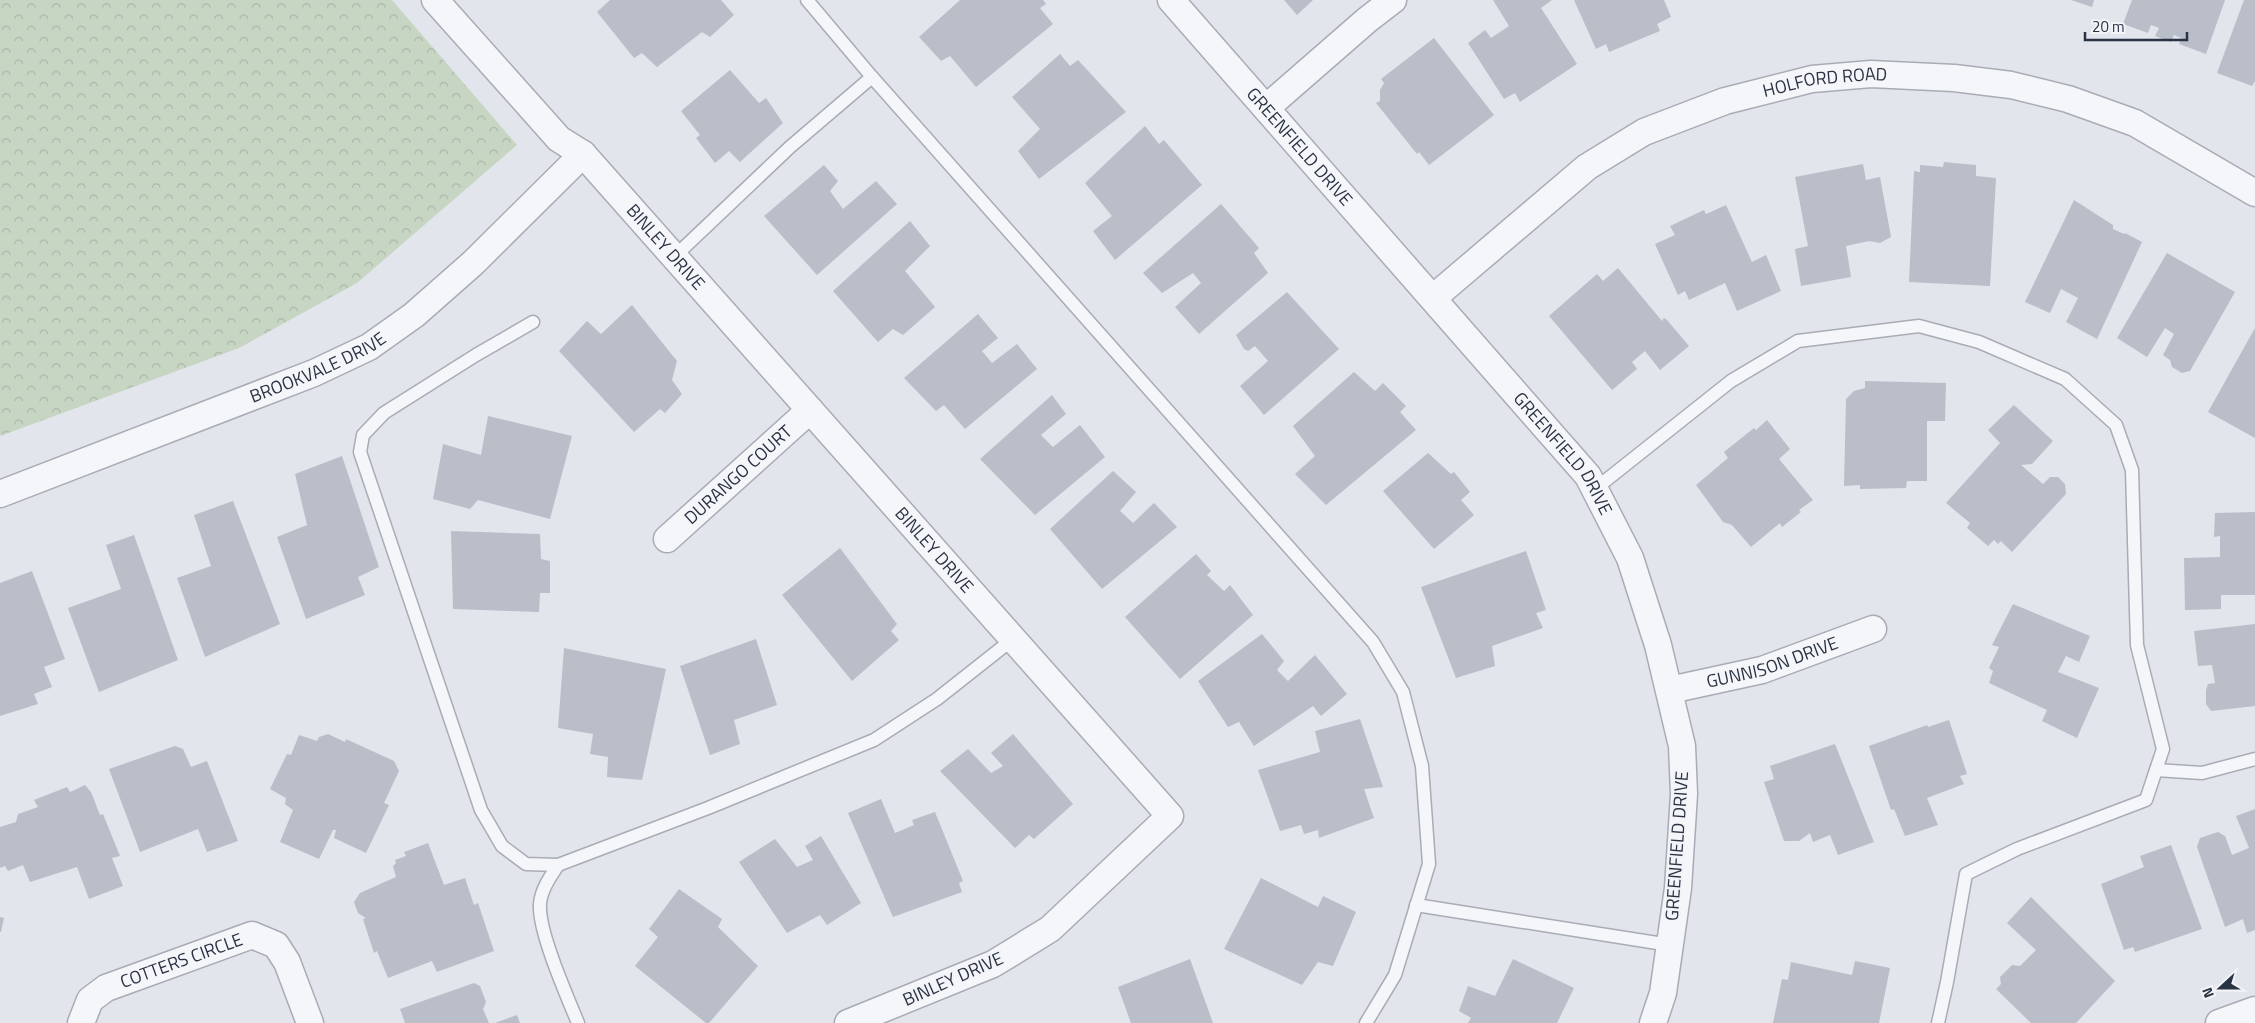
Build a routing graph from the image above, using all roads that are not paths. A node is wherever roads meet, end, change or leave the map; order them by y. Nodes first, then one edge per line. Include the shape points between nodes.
1 (436, 0) edge
2 (807, 0) edge
3 (1171, 0) edge
4 (1393, 0) edge
5 (872, 77) junction
6 (1266, 108) junction
7 (583, 154) junction
8 (2255, 193) edge
9 (674, 257) junction
10 (1433, 298) junction
11 (533, 322) dead end
12 (810, 410) junction
13 (1595, 488) junction
14 (0, 494) edge
15 (666, 539) dead end
16 (1873, 629) dead end
17 (1013, 639) junction
18 (1670, 690) junction
19 (2255, 759) edge
20 (2156, 770) junction
21 (558, 865) junction
22 (1416, 905) junction
23 (1670, 945) junction
24 (2255, 1010) edge
25 (82, 1023) edge
26 (310, 1023) edge
27 (578, 1023) edge
28 (848, 1023) edge
29 (1366, 1023) edge
30 (1653, 1023) edge
31 (1938, 1023) edge
32 (2219, 1023) edge

1 - 7 street, BINLEY DRIVE via 559,139
2 - 5 lane
3 - 6 street, GREENFIELD DRIVE
4 - 6 street
5 - 9 lane via 790,147
5 - 22 lane via 1373,642 1403,692 1422,766 1429,864
6 - 10 street, GREENFIELD DRIVE
7 - 9 street, BINLEY DRIVE
7 - 14 street, BROOKVALE DRIVE via 458,276 414,315 369,347 314,373
8 - 10 street, HOLFORD ROAD via 2135,123 2068,99 2011,85 1954,78 1871,74 1812,79 1725,101 1644,132 1587,167
9 - 12 street, BINLEY DRIVE
10 - 13 street, GREENFIELD DRIVE
11 - 21 lane via 384,413 363,435 360,452 481,810 502,846 526,864
12 - 15 street, DURANGO COURT
12 - 17 street, BINLEY DRIVE
13 - 18 street, GREENFIELD DRIVE via 1630,558
13 - 20 lane via 1731,381 1798,341 1919,326 1979,342 2066,379 2116,425 2132,470 2137,644 2163,749
16 - 18 street, GUNNISON DRIVE via 1762,670
17 - 21 lane via 937,700 874,740
17 - 28 street, BINLEY DRIVE via 1170,816 1050,929 993,964
18 - 23 street, GREENFIELD DRIVE via 1682,746 1684,794 1678,888
19 - 20 lane via 2202,773
20 - 31 lane via 2146,800 2018,849 1966,874
21 - 27 lane via 546,884 540,904 544,931
22 - 23 lane
22 - 29 lane via 1395,975
23 - 30 street, GREENFIELD DRIVE via 1663,993
24 - 32 street
25 - 26 street, COTTERS CIRCLE via 90,1000 106,988 252,935 276,945 288,962

